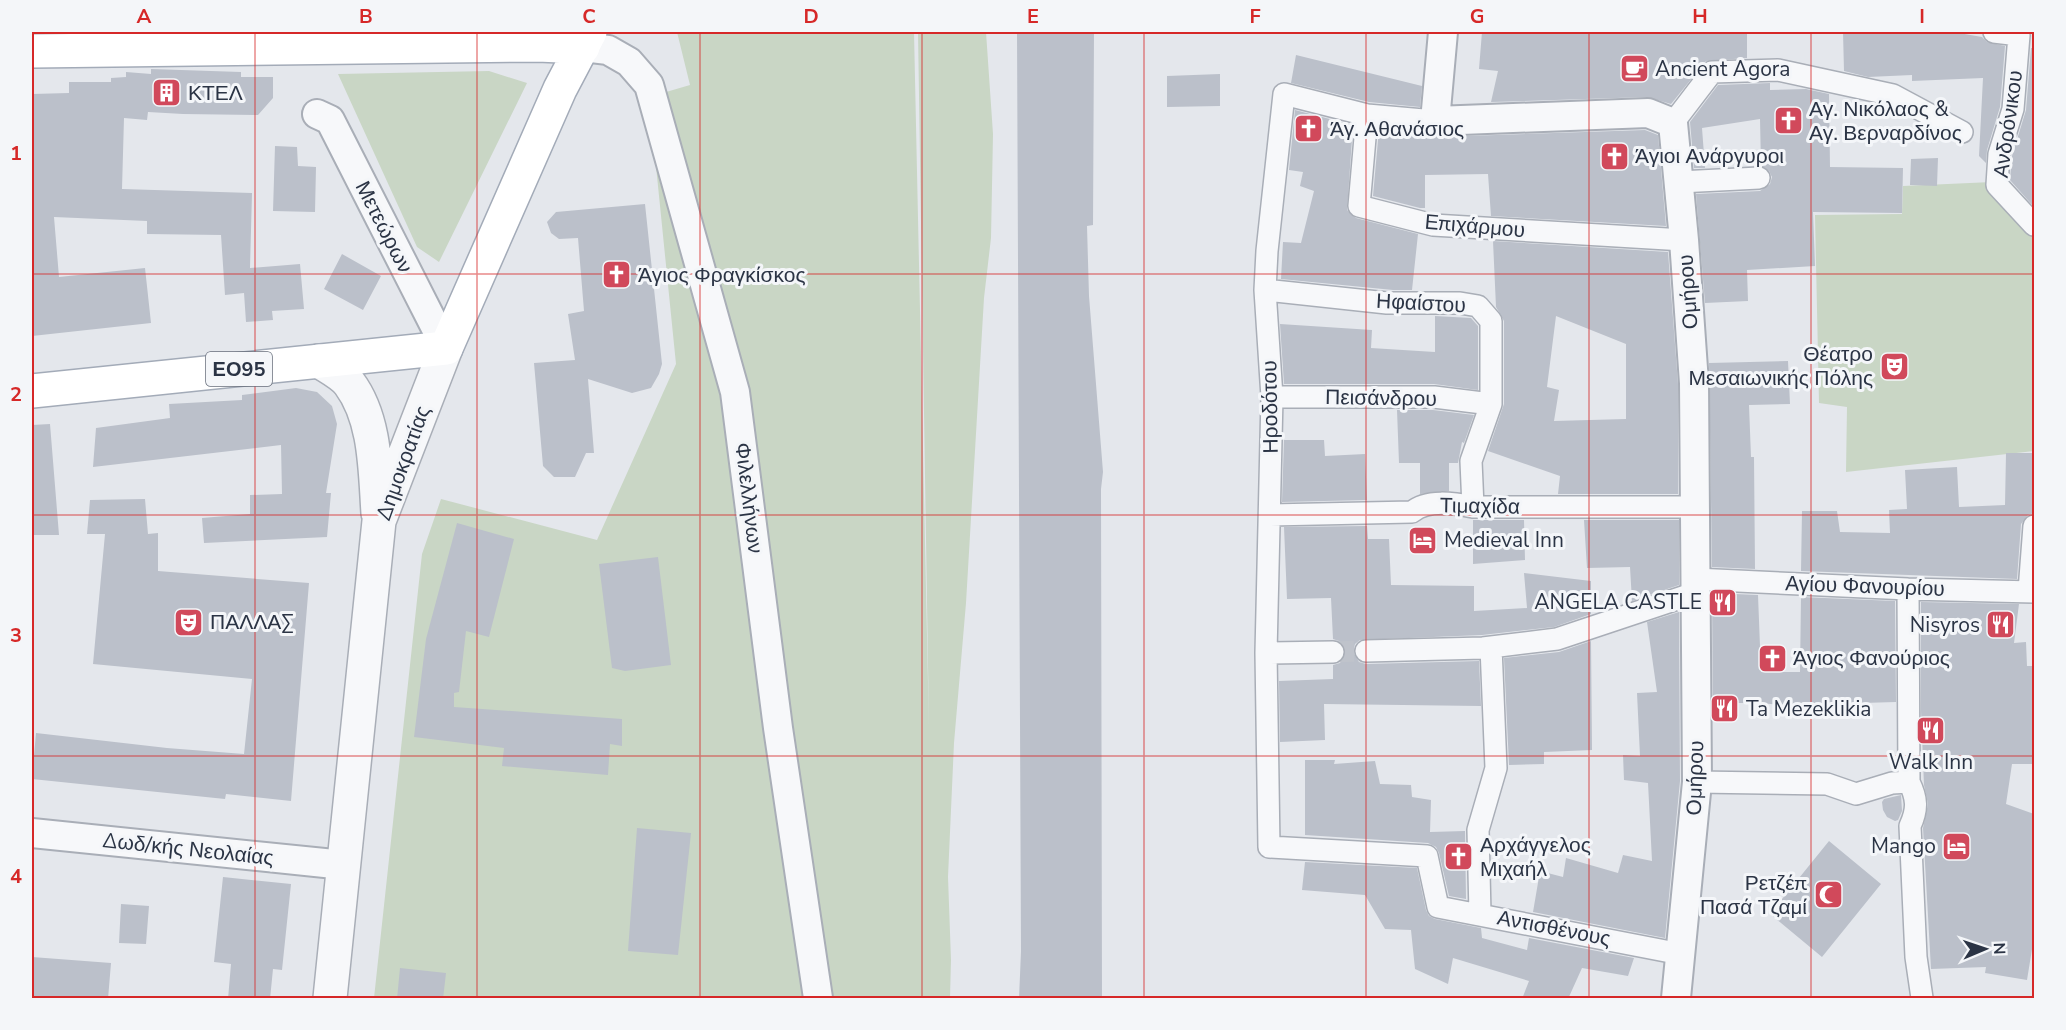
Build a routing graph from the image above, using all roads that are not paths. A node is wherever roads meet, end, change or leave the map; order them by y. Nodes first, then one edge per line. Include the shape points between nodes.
1 (1443, 32) edge
2 (1994, 32) edge
3 (587, 39) edge
4 (32, 51) edge
5 (316, 114) dead end
6 (1367, 115) junction
7 (1435, 121) junction
8 (1673, 123) junction
9 (1962, 132) dead end
10 (1759, 178) dead end
11 (1679, 183) junction
12 (2034, 225) edge
13 (1684, 240) junction
14 (1265, 290) junction
15 (446, 348) junction
16 (319, 361) junction
17 (32, 391) edge
18 (1272, 398) junction
19 (1491, 404) junction
20 (1473, 507) junction
21 (1694, 507) junction
22 (1269, 515) junction
23 (379, 521) junction
24 (2034, 526) edge
25 (1695, 586) junction
26 (1908, 589) junction
27 (2032, 591) edge
28 (1491, 647) junction
29 (1366, 651) tunnel mouth
30 (1333, 652) tunnel mouth
31 (1266, 653) junction
32 (1697, 782) junction
33 (1909, 782) junction
34 (32, 833) edge
35 (344, 866) junction
36 (1480, 914) junction
37 (1681, 954) junction
38 (330, 999) edge
39 (818, 999) edge
40 (1676, 999) edge
41 (1922, 999) edge

1 - 7 street
2 - 12 street, Ανδρόνικου via 2019,35 2013,109 1999,154 1997,185
3 - 4 main road via 538,45
3 - 15 main road, Δημοκρατίας via 560,89
3 - 39 street, Φιλελλήνων via 629,62 649,85 735,392
5 - 15 street, Μετεώρων via 330,120
6 - 7 street
6 - 13 street, Επιχάρμου via 1359,206 1433,225
6 - 14 street, Ηροδότου via 1284,94
7 - 8 street via 1648,113
8 - 9 street via 1712,72 1778,70 1893,94
8 - 11 street, Ομήρου
10 - 11 street
11 - 13 street, Ομήρου
13 - 21 street, Ομήρου via 1694,383
14 - 18 street, Ηροδότου
14 - 19 street, Ηφαίστου via 1387,303 1478,306 1491,321
15 - 16 main road, ΕΟ95
15 - 23 street, Δημοκρατίας
16 - 17 main road, ΕΟ95
16 - 23 street via 347,381 368,423
18 - 19 street, Πεισάνδρου via 1434,397
18 - 22 street, Ηροδότου
19 - 20 street, Ηφαίστου via 1472,461
20 - 21 street, Τιμαχίδα
20 - 22 street, Τιμαχίδα via 1457,503 1421,505 1412,512
21 - 25 street, Ομήρου
22 - 31 street, Ηροδότου
23 - 35 street, Δημοκρατίας
24 - 27 street
25 - 26 street, Αγίου Φανουρίου
25 - 28 street via 1557,639
25 - 32 street, Ομήρου
26 - 27 street, Αγίου Φανουρίου
26 - 33 street
28 - 29 street
28 - 36 street, Αντισθένους via 1496,768 1478,830
30 - 31 street
31 - 36 street, Ηροδότου via 1269,847 1427,856 1438,907
32 - 33 street via 1827,784 1856,794
32 - 37 street, Ομήρου
33 - 41 street via 1916,799 1910,826
34 - 35 street, Δωδ/κής Νεολαίας
35 - 38 street, Δημοκρατίας
36 - 37 street, Αντισθένους
37 - 40 street, Ομήρου

